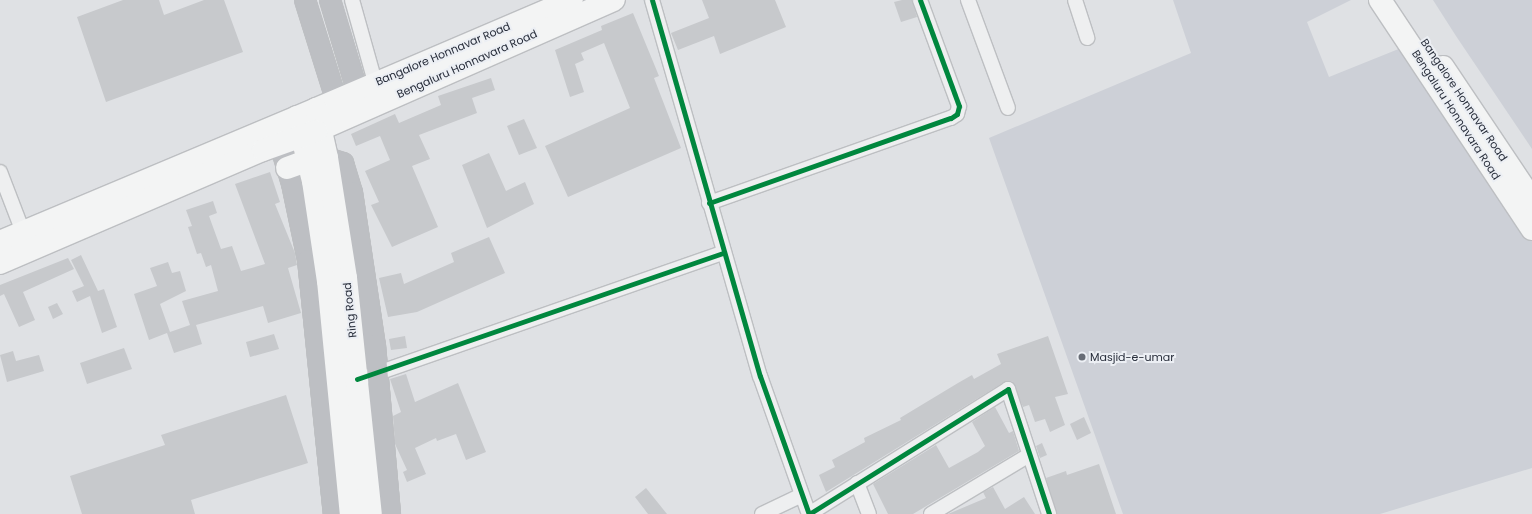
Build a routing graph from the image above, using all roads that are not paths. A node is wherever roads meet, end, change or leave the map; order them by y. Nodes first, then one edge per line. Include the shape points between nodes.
1 (305, 0) edge
2 (330, 0) edge
3 (352, 0) edge
4 (572, 0) edge
5 (614, 0) edge
6 (652, 0) edge
7 (920, 0) edge
8 (968, 0) edge
9 (1075, 0) edge
10 (1380, 0) edge
11 (1397, 0) edge
12 (1087, 38) dead end
13 (365, 94) junction
14 (1008, 108) dead end
15 (340, 109) junction
16 (309, 123) junction
17 (280, 144) junction
18 (318, 159) junction
19 (287, 168) junction
20 (0, 172) edge
21 (1532, 200) edge
22 (709, 202) junction
23 (1532, 229) edge
24 (23, 232) junction
25 (0, 242) edge
26 (723, 252) junction
27 (0, 263) edge
28 (323, 319) junction
29 (378, 374) junction
30 (357, 379) junction
31 (334, 429) junction
32 (1030, 455) junction
33 (857, 484) junction
34 (802, 495) junction
35 (334, 514) edge
36 (350, 514) edge
37 (371, 514) edge
38 (390, 514) edge
39 (762, 514) edge
40 (809, 514) edge
41 (869, 514) edge
42 (931, 514) edge
43 (1049, 514) edge

1 - 15 street
2 - 13 street
3 - 13 street
4 - 13 main road, Bangalore Honnavar Road
5 - 13 main road, Bengaluru Honnavara Road
6 - 22 street
7 - 22 street via 959,106 956,114 951,118
8 - 14 street
9 - 12 street
10 - 23 main road, Bengaluru Honnavara Road
11 - 21 main road, Bangalore Honnavar Road
13 - 15 main road, Bangalore Honnavar Road
15 - 16 main road, Bangalore Honnavar Road
16 - 17 main road
16 - 18 main road, Ring Road
16 - 24 main road
17 - 19 street
17 - 27 main road
18 - 19 main road
18 - 28 main road, Ring Road
18 - 29 street via 343,163 352,192
18 - 30 main road, Ring Road via 346,278
19 - 28 street
20 - 24 street
22 - 26 street
24 - 25 main road
26 - 29 street
26 - 34 street via 760,376
28 - 31 main road, Ring Road
29 - 30 street
29 - 38 street
30 - 37 main road, Ring Road
31 - 35 street
31 - 36 main road, Ring Road
32 - 33 street via 1008,389
32 - 42 street
32 - 43 street
33 - 40 street
33 - 41 street
34 - 39 street
34 - 40 street

